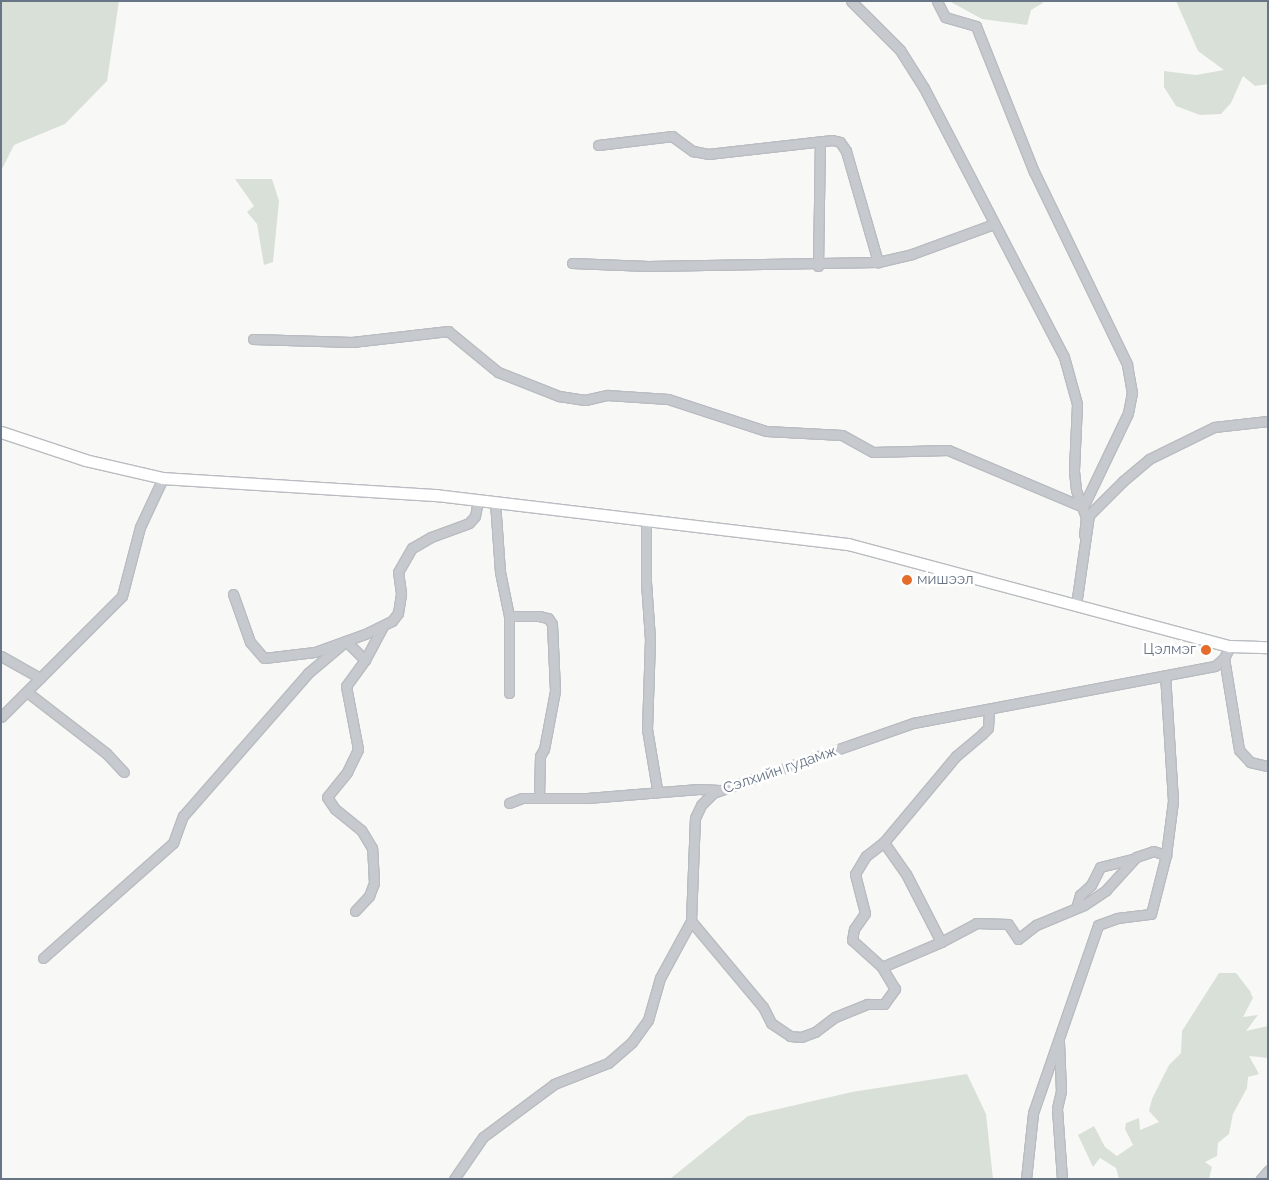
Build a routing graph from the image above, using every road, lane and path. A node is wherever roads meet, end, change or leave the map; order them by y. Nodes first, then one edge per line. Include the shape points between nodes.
1 (852, 1) edge
2 (937, 1) edge
3 (820, 142) junction
4 (598, 145) dead end
5 (994, 224) junction
6 (878, 262) junction
7 (572, 263) dead end
8 (818, 266) junction
9 (252, 339) dead end
10 (1268, 421) edge
11 (1, 432) edge
12 (163, 478) junction
13 (478, 501) junction
14 (495, 502) junction
15 (1083, 507) junction
16 (646, 522) junction
17 (1084, 534) junction
18 (233, 594) dead end
19 (1076, 605) junction
20 (509, 616) junction
21 (383, 626) junction
22 (346, 641) junction
23 (1230, 646) junction
24 (1268, 646) edge
25 (1, 656) edge
26 (1224, 658) junction
27 (365, 660) junction
28 (1165, 675) junction
29 (40, 678) junction
30 (27, 692) junction
31 (509, 693) dead end
32 (989, 709) junction
33 (1, 716) edge
34 (1268, 766) edge
35 (124, 772) dead end
36 (657, 789) dead end
37 (721, 790) junction
38 (539, 798) junction
39 (509, 803) dead end
40 (884, 842) junction
41 (1166, 855) junction
42 (1136, 857) junction
43 (1076, 908) junction
44 (356, 910) dead end
45 (691, 921) junction
46 (941, 942) junction
47 (43, 958) dead end
48 (882, 967) junction
49 (1059, 1036) junction
50 (1060, 1163) junction
51 (1268, 1172) edge
52 (454, 1179) edge
53 (1026, 1179) edge
54 (1062, 1179) edge
55 (1070, 1179) edge
56 (1261, 1179) edge

1 - 5 street via 900,50 920,80
2 - 15 street via 945,17 976,26 1034,172 1127,364 1132,393 1128,413
3 - 4 street via 708,154 693,151 672,136
3 - 6 street via 840,142 846,151
3 - 8 street
5 - 6 street via 912,254
5 - 15 street via 1070,373 1077,404 1074,471 1076,490
6 - 8 street
7 - 8 street
9 - 15 street via 352,342 448,332 498,372 559,396 585,400 616,395 668,399 766,431 842,435 873,452 948,450
10 - 17 street via 1214,427 1149,459 1090,515
11 - 12 main road via 85,460
12 - 13 main road via 436,495
12 - 29 street via 140,527 129,580 122,596
13 - 14 main road
13 - 21 street via 475,516 469,523 431,537 412,548 404,558 398,572 400,605 392,621
14 - 16 main road
14 - 20 street via 500,572
15 - 17 street
16 - 19 main road via 848,544
16 - 36 street via 650,630 647,729
17 - 19 street
18 - 22 street via 250,642 264,658 293,657
19 - 23 main road
20 - 31 street
20 - 38 street via 548,618 552,624 555,691 540,756 542,783
21 - 22 street
21 - 27 street
22 - 27 street
22 - 47 street via 308,673 209,784 183,816 173,843
23 - 24 main road
23 - 26 street
25 - 29 street
26 - 28 street, Сэлхийн гудамж via 1215,666
26 - 34 street via 1239,750 1250,762
27 - 44 street via 346,686 358,749 347,772 327,797 335,810 361,830 372,848 374,883 369,896
28 - 32 street, Сэлхийн гудамж
28 - 41 street via 1173,801
29 - 30 street
30 - 33 street
30 - 35 street via 106,753
32 - 37 street, Сэлхийн гудамж via 913,723
32 - 40 street via 988,728 956,756
37 - 38 street
37 - 45 street, Сэлхийн гудамж via 701,805 695,818
38 - 39 street via 522,798
40 - 46 street via 910,882
40 - 48 street via 866,856 855,874 865,914 851,935 852,940
41 - 42 street via 1153,851
41 - 49 street via 1151,914 1117,918 1098,925
42 - 43 street via 1106,890
42 - 43 street via 1100,867 1091,885 1080,895
43 - 46 street via 1036,925 1018,939 1008,924 976,923
45 - 48 street via 762,1007 771,1024 790,1036 815,1032 835,1017 868,1004 884,1004 895,990
45 - 52 street, Сэлхийн гудамж via 660,978 648,1020 632,1042 608,1063 554,1084 483,1137
46 - 48 street
49 - 50 street via 1061,1091 1057,1109
49 - 53 street via 1033,1113
50 - 54 street
50 - 55 street
51 - 56 street

